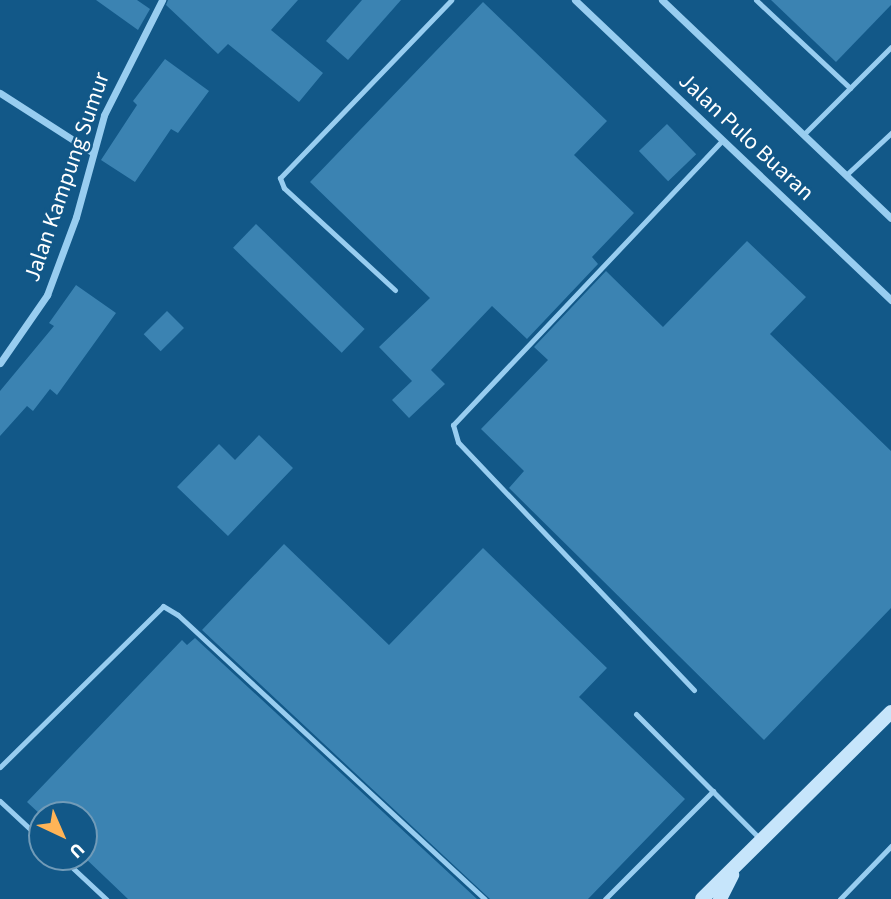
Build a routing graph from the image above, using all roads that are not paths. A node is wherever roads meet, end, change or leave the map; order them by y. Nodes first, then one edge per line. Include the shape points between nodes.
1 (162, 0) edge
2 (451, 0) edge
3 (575, 0) edge
4 (662, 0) edge
5 (756, 0) edge
6 (891, 47) edge
7 (850, 88) junction
8 (0, 93) edge
9 (891, 133) edge
10 (804, 134) junction
11 (722, 141) junction
12 (92, 152) junction
13 (846, 175) junction
14 (891, 218) edge
15 (395, 290) dead end
16 (891, 300) edge
17 (0, 363) edge
18 (694, 690) dead end
19 (891, 712) edge
20 (636, 714) dead end
21 (0, 767) edge
22 (713, 791) junction
23 (0, 801) edge
24 (28, 826) edge
25 (761, 840) junction
26 (891, 846) edge
27 (737, 864) junction
28 (76, 871) edge
29 (106, 899) edge
30 (485, 899) edge
31 (605, 899) edge
32 (702, 899) edge
33 (720, 899) edge
34 (840, 899) edge

1 - 12 street, Jalan Kampung Sumur via 114,92
2 - 15 lane via 280,178 284,188
3 - 11 street, Jalan Pulo Buaran
4 - 10 street, Jalan Pulo Buaran
5 - 7 lane
6 - 7 lane
7 - 10 lane
8 - 12 street
9 - 13 lane
10 - 13 street, Jalan Pulo Buaran
11 - 16 street, Jalan Pulo Buaran
11 - 18 lane via 453,425 458,442
12 - 17 street, Jalan Kampung Sumur via 76,217 47,295
13 - 14 street, Jalan Pulo Buaran
19 - 25 street
20 - 22 lane
21 - 30 lane via 163,606
22 - 25 lane
22 - 31 lane
23 - 24 lane
25 - 27 street
26 - 34 lane
27 - 32 street
27 - 33 street
28 - 29 lane

